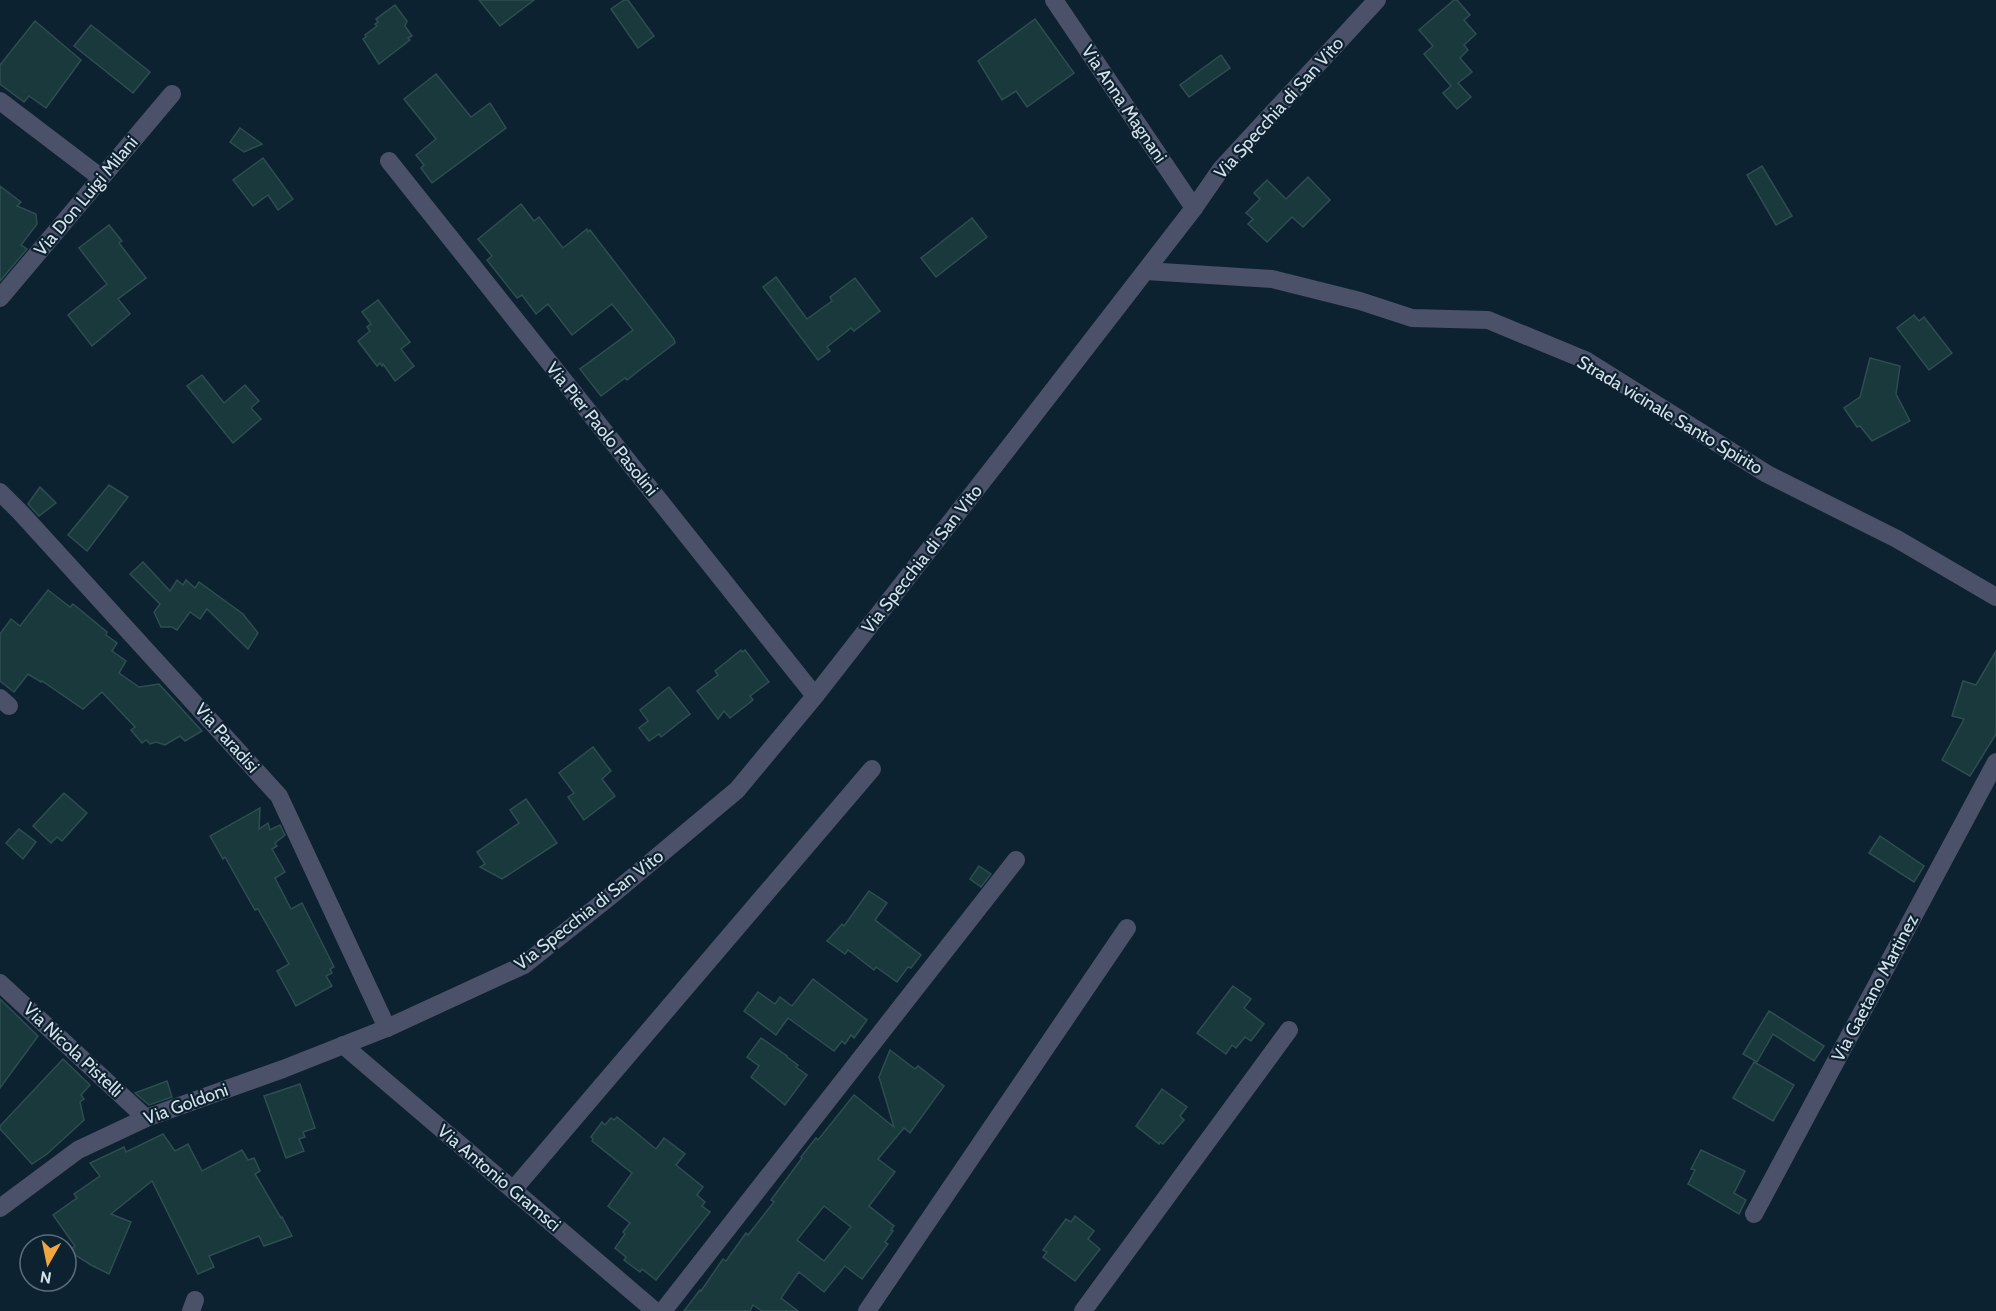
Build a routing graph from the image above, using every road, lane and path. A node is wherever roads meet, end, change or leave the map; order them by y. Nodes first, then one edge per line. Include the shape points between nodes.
1 (1054, 0) edge
2 (1377, 0) edge
3 (172, 94) dead end
4 (0, 101) edge
5 (389, 161) dead end
6 (100, 177) junction
7 (1194, 208) junction
8 (1146, 271) junction
9 (0, 298) edge
10 (0, 492) edge
11 (1996, 597) edge
12 (815, 696) junction
13 (1996, 762) edge
14 (872, 769) dead end
15 (1016, 860) dead end
16 (1127, 928) dead end
17 (0, 982) edge
18 (387, 1028) junction
19 (1289, 1030) dead end
20 (343, 1045) junction
21 (146, 1118) junction
22 (513, 1190) junction
23 (0, 1208) edge
24 (1754, 1214) dead end
25 (655, 1311) edge
26 (663, 1311) edge
27 (867, 1311) edge
28 (1083, 1311) edge

1 - 7 street, Via Anna Magnani
2 - 7 street, Via Specchia di San Vito via 1221,169
3 - 6 street, Via Don Luigi Milani
4 - 6 street
5 - 12 street, Via Pier Paolo Pasolini
6 - 9 street, Via Don Luigi Milani
7 - 8 street, Via Specchia di San Vito
8 - 11 street, Strada vicinale Santo Spirito via 1272,279 1412,318 1488,320 1585,360 1767,474 1897,539
8 - 12 street, Via Specchia di San Vito
10 - 18 street, Via Paradisi via 279,796
12 - 18 street, Via Specchia di San Vito via 737,790 524,965
13 - 24 street, Via Gaetano Martinez
14 - 22 street
15 - 26 street
16 - 27 street
17 - 21 street, Via Nicola Pistelli
18 - 20 street, Via Goldoni
19 - 28 street
20 - 21 street, Via Goldoni
20 - 22 street, Via Antonio Gramsci
21 - 23 street, Via Goldoni via 78,1150
22 - 25 street, Via Antonio Gramsci

